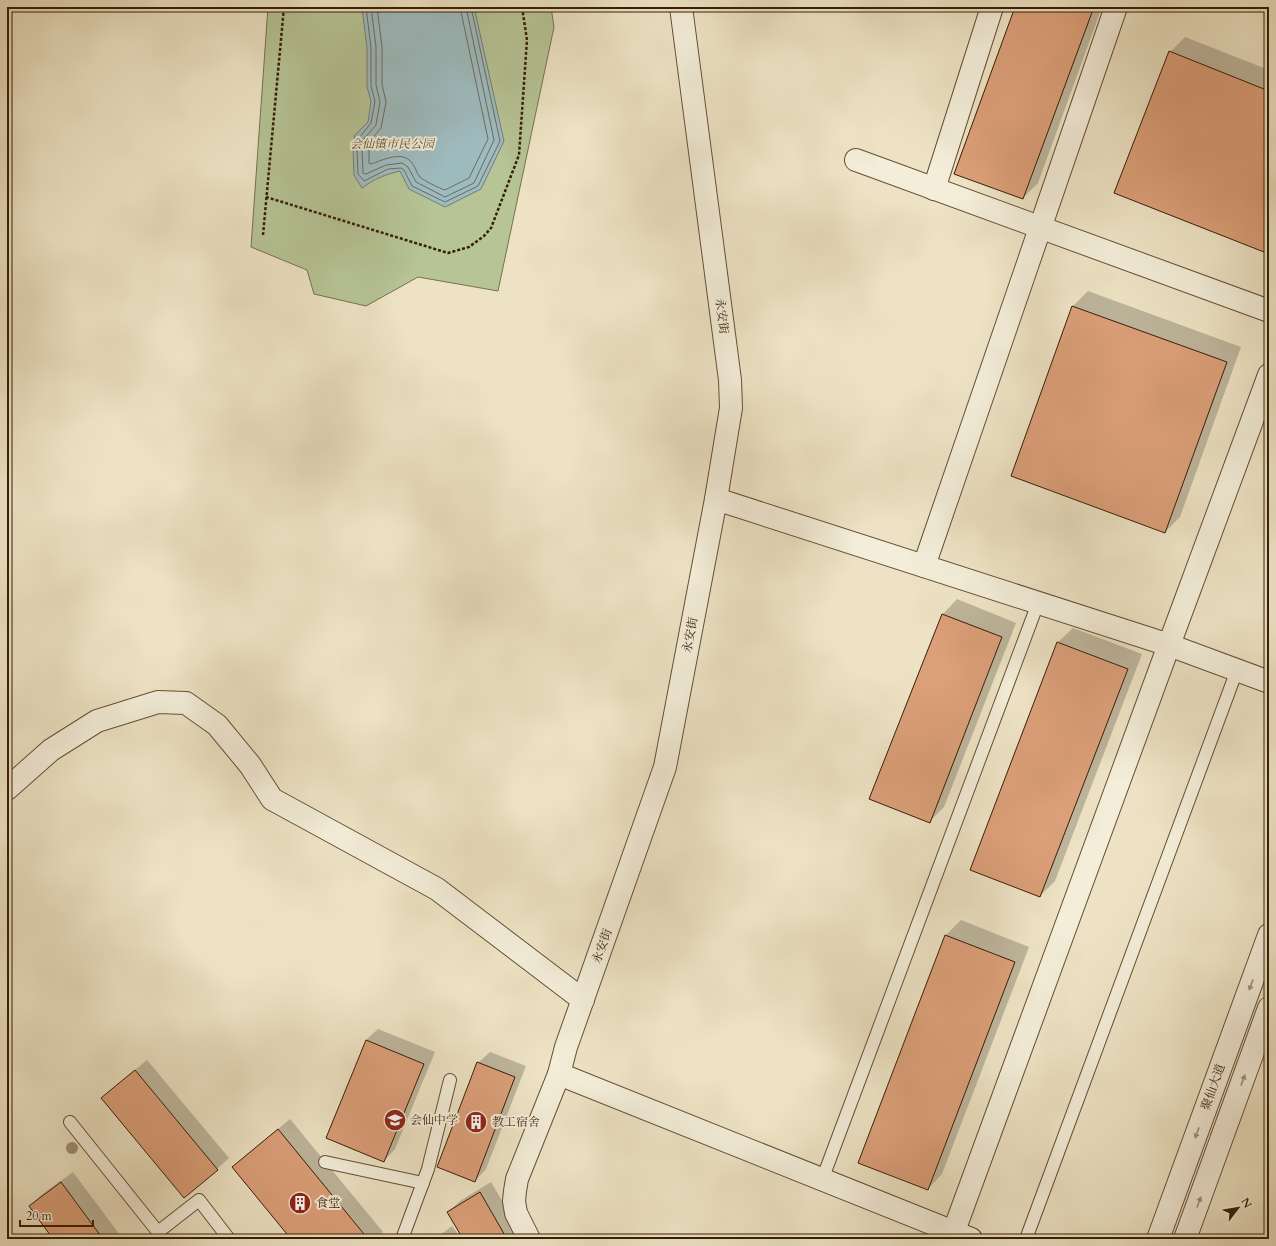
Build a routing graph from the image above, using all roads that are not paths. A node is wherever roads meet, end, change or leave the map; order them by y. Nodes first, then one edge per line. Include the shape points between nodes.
1 (681, 7) edge
2 (992, 7) edge
3 (1116, 7) edge
4 (856, 160) dead end
5 (934, 189) junction
6 (1040, 228) junction
7 (1269, 311) edge
8 (1269, 376) edge
9 (716, 499) junction
10 (924, 566) junction
11 (1038, 603) junction
12 (1168, 644) junction
13 (1237, 670) junction
14 (1269, 682) edge
15 (7, 789) edge
16 (1269, 935) edge
17 (583, 1000) junction
18 (1269, 1008) edge
19 (559, 1074) junction
20 (450, 1080) dead end
21 (70, 1122) dead end
22 (325, 1162) dead end
23 (822, 1180) junction
24 (423, 1183) junction
25 (224, 1237) edge
26 (958, 1237) edge
27 (402, 1239) edge
28 (529, 1239) edge
29 (1026, 1239) edge
30 (1158, 1239) edge
31 (1185, 1239) edge

1 - 9 street, 永安街 via 730,380 731,408
2 - 5 street
3 - 6 street
4 - 5 street
5 - 6 street
6 - 7 street
6 - 10 street
8 - 12 street
9 - 10 street
9 - 17 street, 永安街 via 665,767
10 - 11 street
11 - 12 street
11 - 23 lane
12 - 13 street
12 - 26 street
13 - 14 street
13 - 29 lane
15 - 17 street via 51,750 97,721 158,702 186,703 217,726 250,765 272,799 437,889
16 -> 30 street, 聚仙大道
17 - 19 street, 永安街
31 -> 18 street
19 - 23 street
19 - 28 street, 永安街 via 517,1179 514,1201 516,1213
20 - 24 lane
21 - 25 lane via 158,1232 199,1200
22 - 24 lane
23 - 26 street
24 - 27 lane

